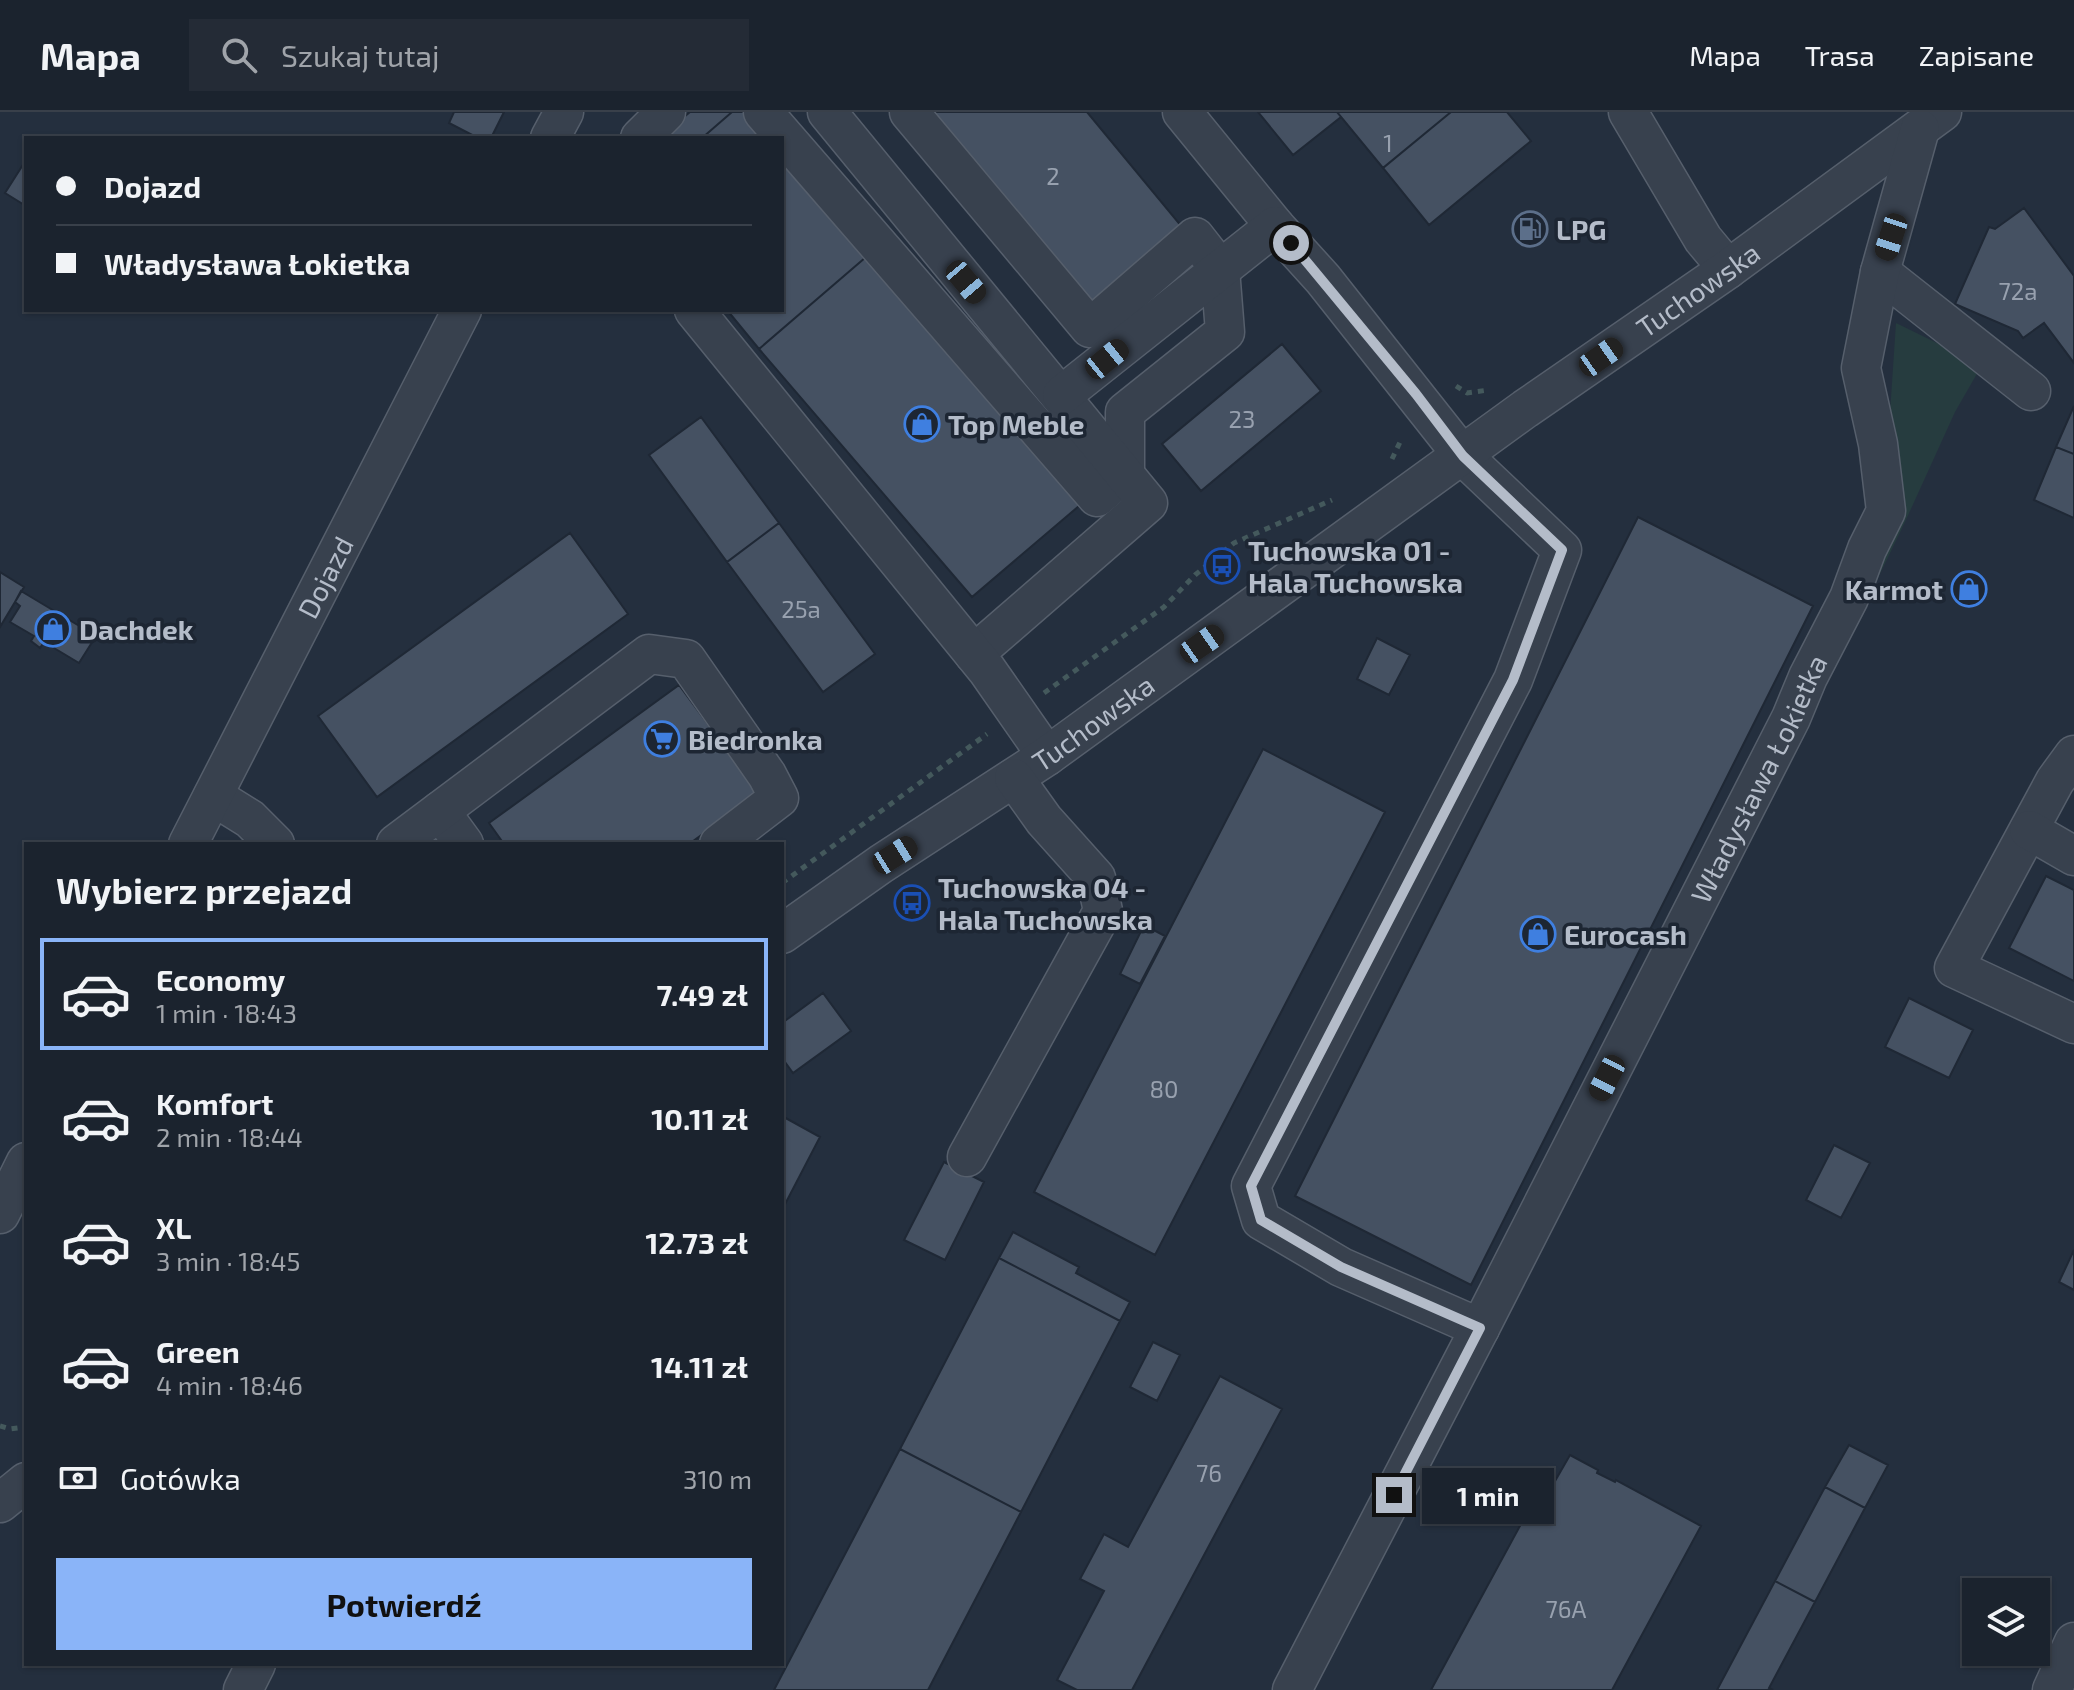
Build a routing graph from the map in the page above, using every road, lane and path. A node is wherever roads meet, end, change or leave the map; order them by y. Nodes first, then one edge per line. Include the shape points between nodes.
1 (564, 112) edge
2 (666, 112) edge
3 (763, 112) edge
4 (827, 112) edge
5 (909, 112) edge
6 (1182, 112) edge
7 (1628, 112) edge
8 (1931, 120) edge
9 (551, 136) edge
10 (642, 136) edge
11 (784, 136) edge
12 (784, 136) edge
13 (1275, 226) junction
14 (1220, 269) junction
15 (1728, 269) junction
16 (1880, 272) junction
17 (461, 312) edge
18 (696, 312) edge
19 (1501, 389) dead end
20 (2031, 391) dead end
21 (1416, 394) junction
22 (1062, 395) junction
23 (1463, 456) junction
24 (1389, 463) dead end
25 (1125, 473) junction
26 (1334, 499) dead end
27 (974, 654) junction
28 (1018, 712) junction
29 (2074, 755) edge
30 (1047, 756) junction
31 (1014, 778) junction
32 (213, 796) junction
33 (440, 811) junction
34 (2029, 830) junction
35 (189, 842) edge
36 (273, 842) edge
37 (399, 842) edge
38 (463, 842) edge
39 (722, 842) edge
40 (2074, 856) edge
41 (784, 882) edge
42 (784, 933) edge
43 (2074, 1024) edge
44 (967, 1157) dead end
45 (24, 1166) edge
46 (0, 1214) edge
47 (1480, 1328) junction
48 (0, 1426) edge
49 (24, 1427) edge
50 (2074, 1642) edge
51 (255, 1666) edge
52 (243, 1690) edge
53 (1292, 1690) edge
54 (2052, 1690) edge

1 - 9 street
2 - 10 street
3 - 12 street
4 - 22 street
5 - 14 street via 1090,328 1195,237
6 - 13 street
7 - 15 street via 1703,239
8 - 15 street, Tuchowska
8 - 16 street, Władysława Łokietka
11 - 25 street via 1097,497
13 - 14 street
13 - 21 street
14 - 22 street
14 - 25 street via 1225,332 1125,412
15 - 23 street, Tuchowska
16 - 20 street
16 - 47 street, Władysława Łokietka via 1861,368 1886,511 1791,718
17 - 32 street, Dojazd
18 - 27 street
19 - 21 path via 1467,393 1443,379
21 - 23 street
21 - 24 path via 1396,409 1402,443
22 - 25 street
23 - 30 street, Tuchowska
23 - 47 street via 1562,550 1513,680 1251,1186 1261,1220 1341,1267
25 - 27 street via 1148,503
26 - 28 path via 1234,543 1164,607
27 - 28 street
28 - 30 street
28 - 41 path
29 - 34 street
30 - 31 street, Tuchowska
31 - 42 street, Tuchowska
31 - 44 street via 1096,878 1103,911
32 - 35 street, Dojazd
32 - 36 street via 250,819
33 - 37 street
33 - 38 street
33 - 39 street via 649,654 686,659 779,798
34 - 40 street
34 - 43 street via 1954,968
45 - 46 street
47 - 53 street, Władysława Łokietka
48 - 49 path
50 - 54 street
51 - 52 street

